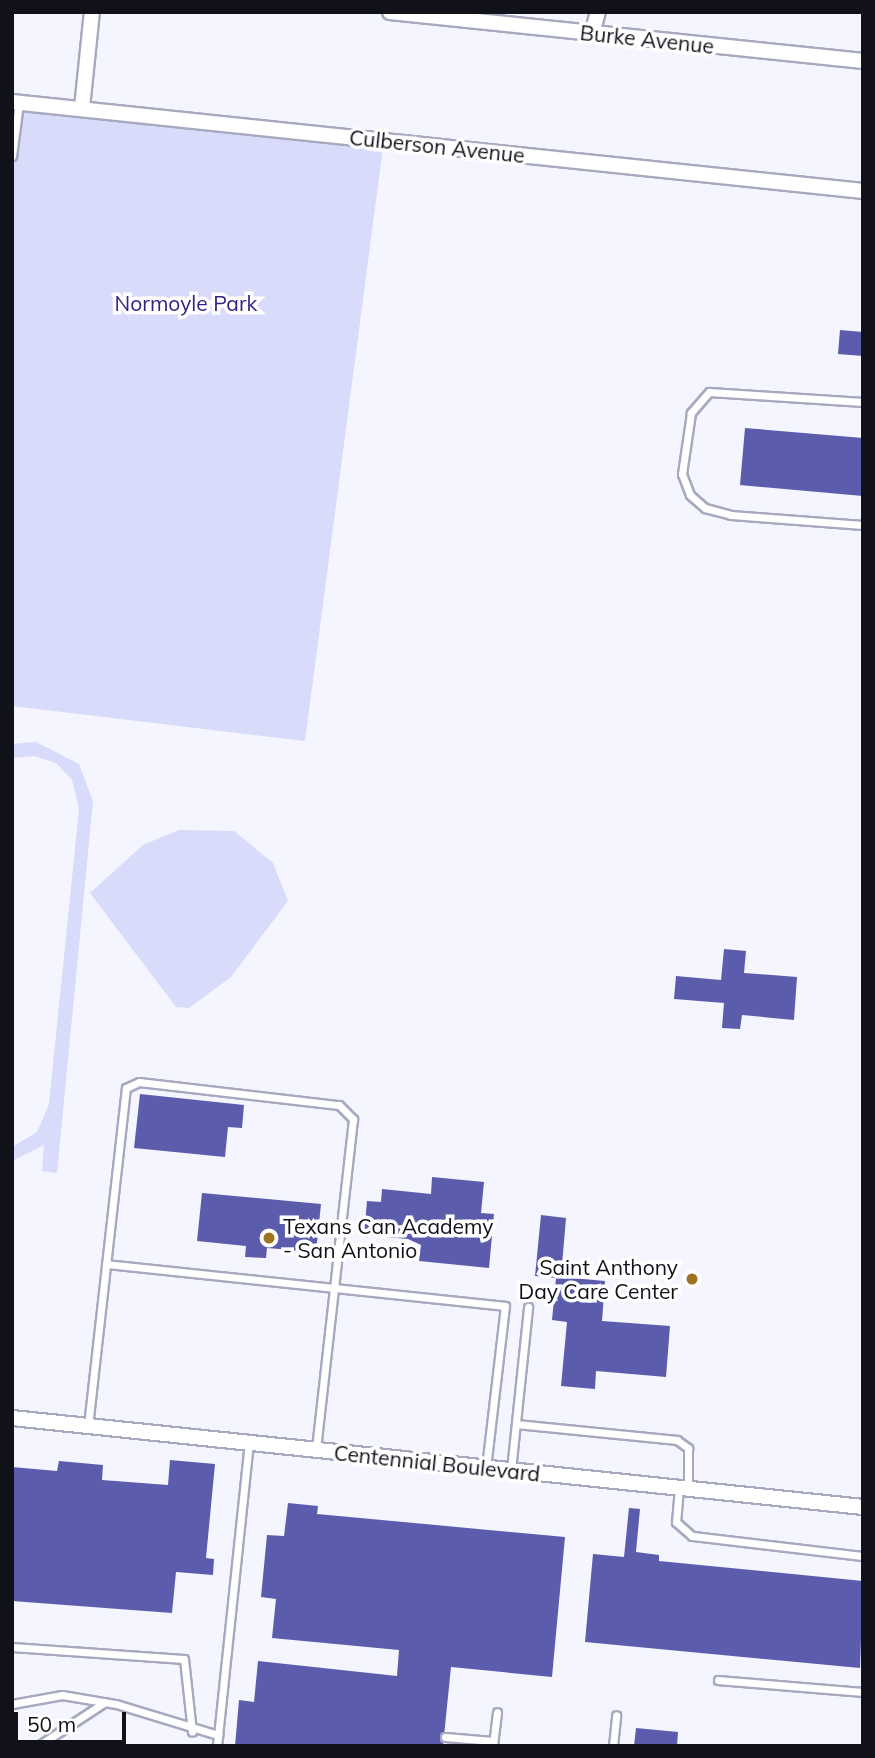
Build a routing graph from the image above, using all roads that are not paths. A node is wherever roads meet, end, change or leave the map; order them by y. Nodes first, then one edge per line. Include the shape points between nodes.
1 (92, 12) edge
2 (390, 12) edge
3 (598, 12) edge
4 (592, 34) junction
5 (863, 61) edge
6 (15, 102) edge
7 (82, 108) junction
8 (12, 156) edge
9 (863, 191) edge
10 (863, 402) edge
11 (863, 525) edge
12 (106, 1264) junction
13 (334, 1288) junction
14 (528, 1307) dead end
15 (12, 1418) edge
16 (516, 1424) junction
17 (88, 1426) junction
18 (250, 1443) junction
19 (316, 1450) junction
20 (486, 1468) junction
21 (511, 1470) junction
22 (684, 1489) junction
23 (863, 1507) edge
24 (863, 1556) edge
25 (12, 1647) edge
26 (718, 1680) dead end
27 (863, 1692) edge
28 (105, 1702) junction
29 (12, 1704) edge
30 (497, 1712) dead end
31 (616, 1715) dead end
32 (192, 1732) junction
33 (218, 1735) junction
34 (445, 1737) dead end
35 (493, 1743) edge
36 (38, 1746) edge
37 (217, 1746) edge
38 (613, 1746) edge

1 - 7 street
2 - 4 street, Burke Avenue
3 - 4 street
4 - 5 street, Burke Avenue
6 - 7 street, Culberson Avenue
6 - 8 lane
7 - 9 street, Culberson Avenue
10 - 11 lane via 709,392 691,412 682,474 690,495 705,508 731,515
12 - 13 lane
12 - 13 lane via 126,1088 139,1082 340,1105 353,1119
12 - 17 lane
13 - 19 lane
13 - 20 lane via 505,1306
14 - 16 lane
15 - 17 street, Centennial Boulevard
16 - 21 lane
16 - 22 lane via 677,1440 688,1448
17 - 18 street, Centennial Boulevard
18 - 19 street, Centennial Boulevard
18 - 33 lane
19 - 20 street, Centennial Boulevard
20 - 21 street, Centennial Boulevard
21 - 22 street, Centennial Boulevard
22 - 23 street, Centennial Boulevard
22 - 24 lane via 676,1522 692,1536
25 - 32 lane via 184,1660
26 - 27 lane
28 - 29 lane via 62,1695
28 - 32 lane
28 - 36 lane
30 - 35 lane
31 - 38 lane
32 - 33 lane
33 - 37 lane
34 - 35 lane

